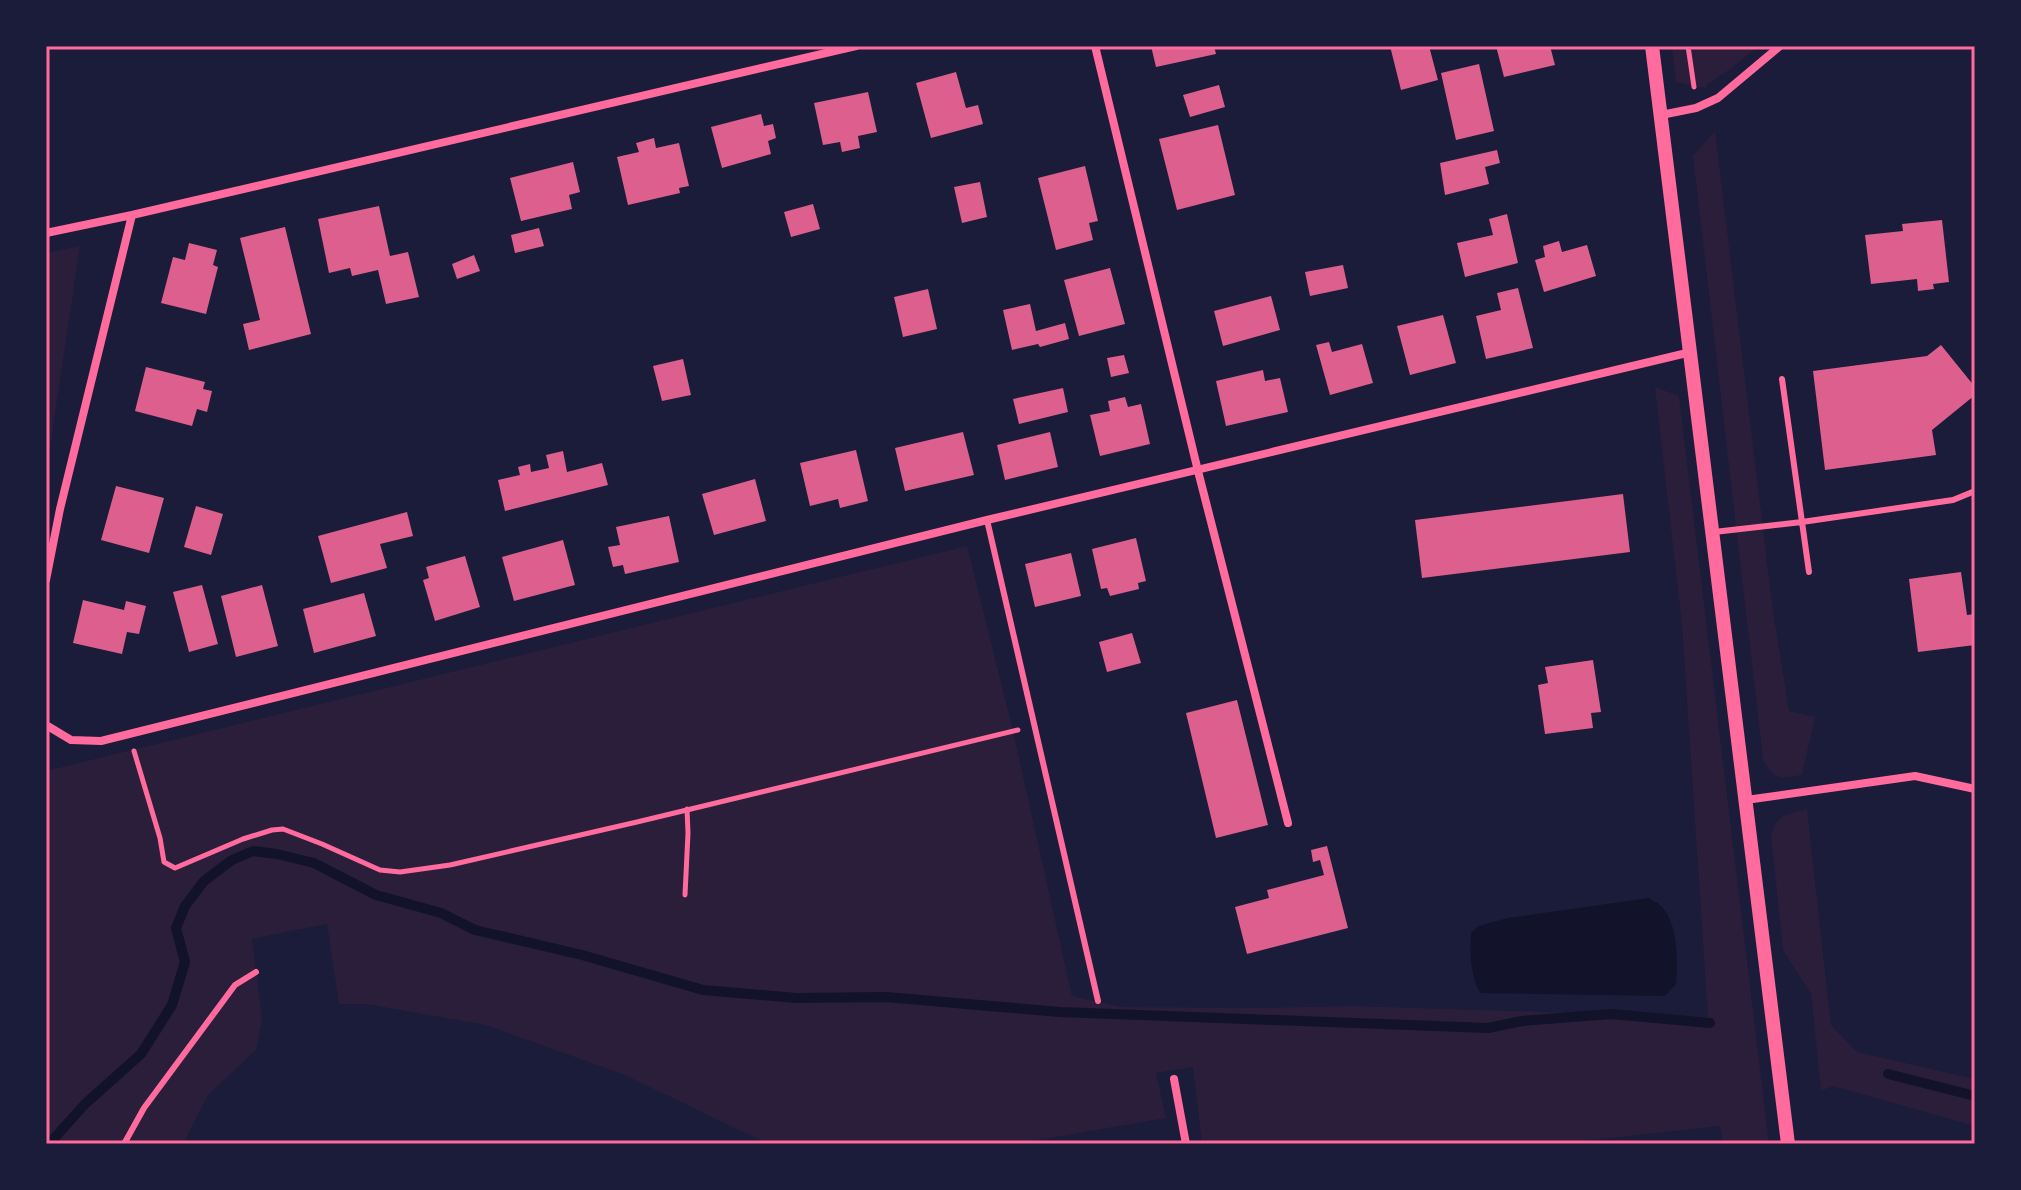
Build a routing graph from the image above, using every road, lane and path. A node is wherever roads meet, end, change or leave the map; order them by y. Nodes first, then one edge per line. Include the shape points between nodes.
1 (856, 46) edge
2 (1095, 46) edge
3 (1652, 46) edge
4 (1688, 46) edge
5 (1780, 46) edge
6 (1696, 108) junction
7 (1661, 115) junction
8 (132, 215) junction
9 (46, 233) edge
10 (1691, 352) junction
11 (1782, 379) dead end
12 (1198, 471) junction
13 (1975, 491) edge
14 (987, 520) junction
15 (1802, 522) junction
16 (1713, 532) junction
17 (1809, 572) dead end
18 (46, 580) edge
19 (46, 725) edge
20 (1033, 725) junction
21 (130, 734) junction
22 (1975, 789) edge
23 (1746, 800) junction
24 (687, 809) junction
25 (1288, 823) dead end
26 (685, 895) dead end
27 (256, 972) dead end
28 (1098, 1001) dead end
29 (1174, 1079) dead end
30 (124, 1144) edge
31 (1186, 1144) edge
32 (1788, 1144) edge

1 - 8 street
2 - 12 street
3 - 7 street
4 - 6 path
5 - 6 street via 1718,98
6 - 7 street
7 - 10 street
8 - 9 street
8 - 18 street
10 - 12 street
10 - 16 street
11 - 15 lane
12 - 14 street
12 - 25 street
13 - 15 lane via 1953,500
14 - 20 lane
14 - 21 street
15 - 16 lane
15 - 17 lane
16 - 23 street
19 - 21 street via 71,740 101,741
20 - 24 path
20 - 28 lane
21 - 24 path via 164,862 175,868 243,839 283,829 380,870 400,872
22 - 23 street via 1915,776
23 - 32 street
24 - 26 path
27 - 30 lane via 235,985 144,1108
29 - 31 street

